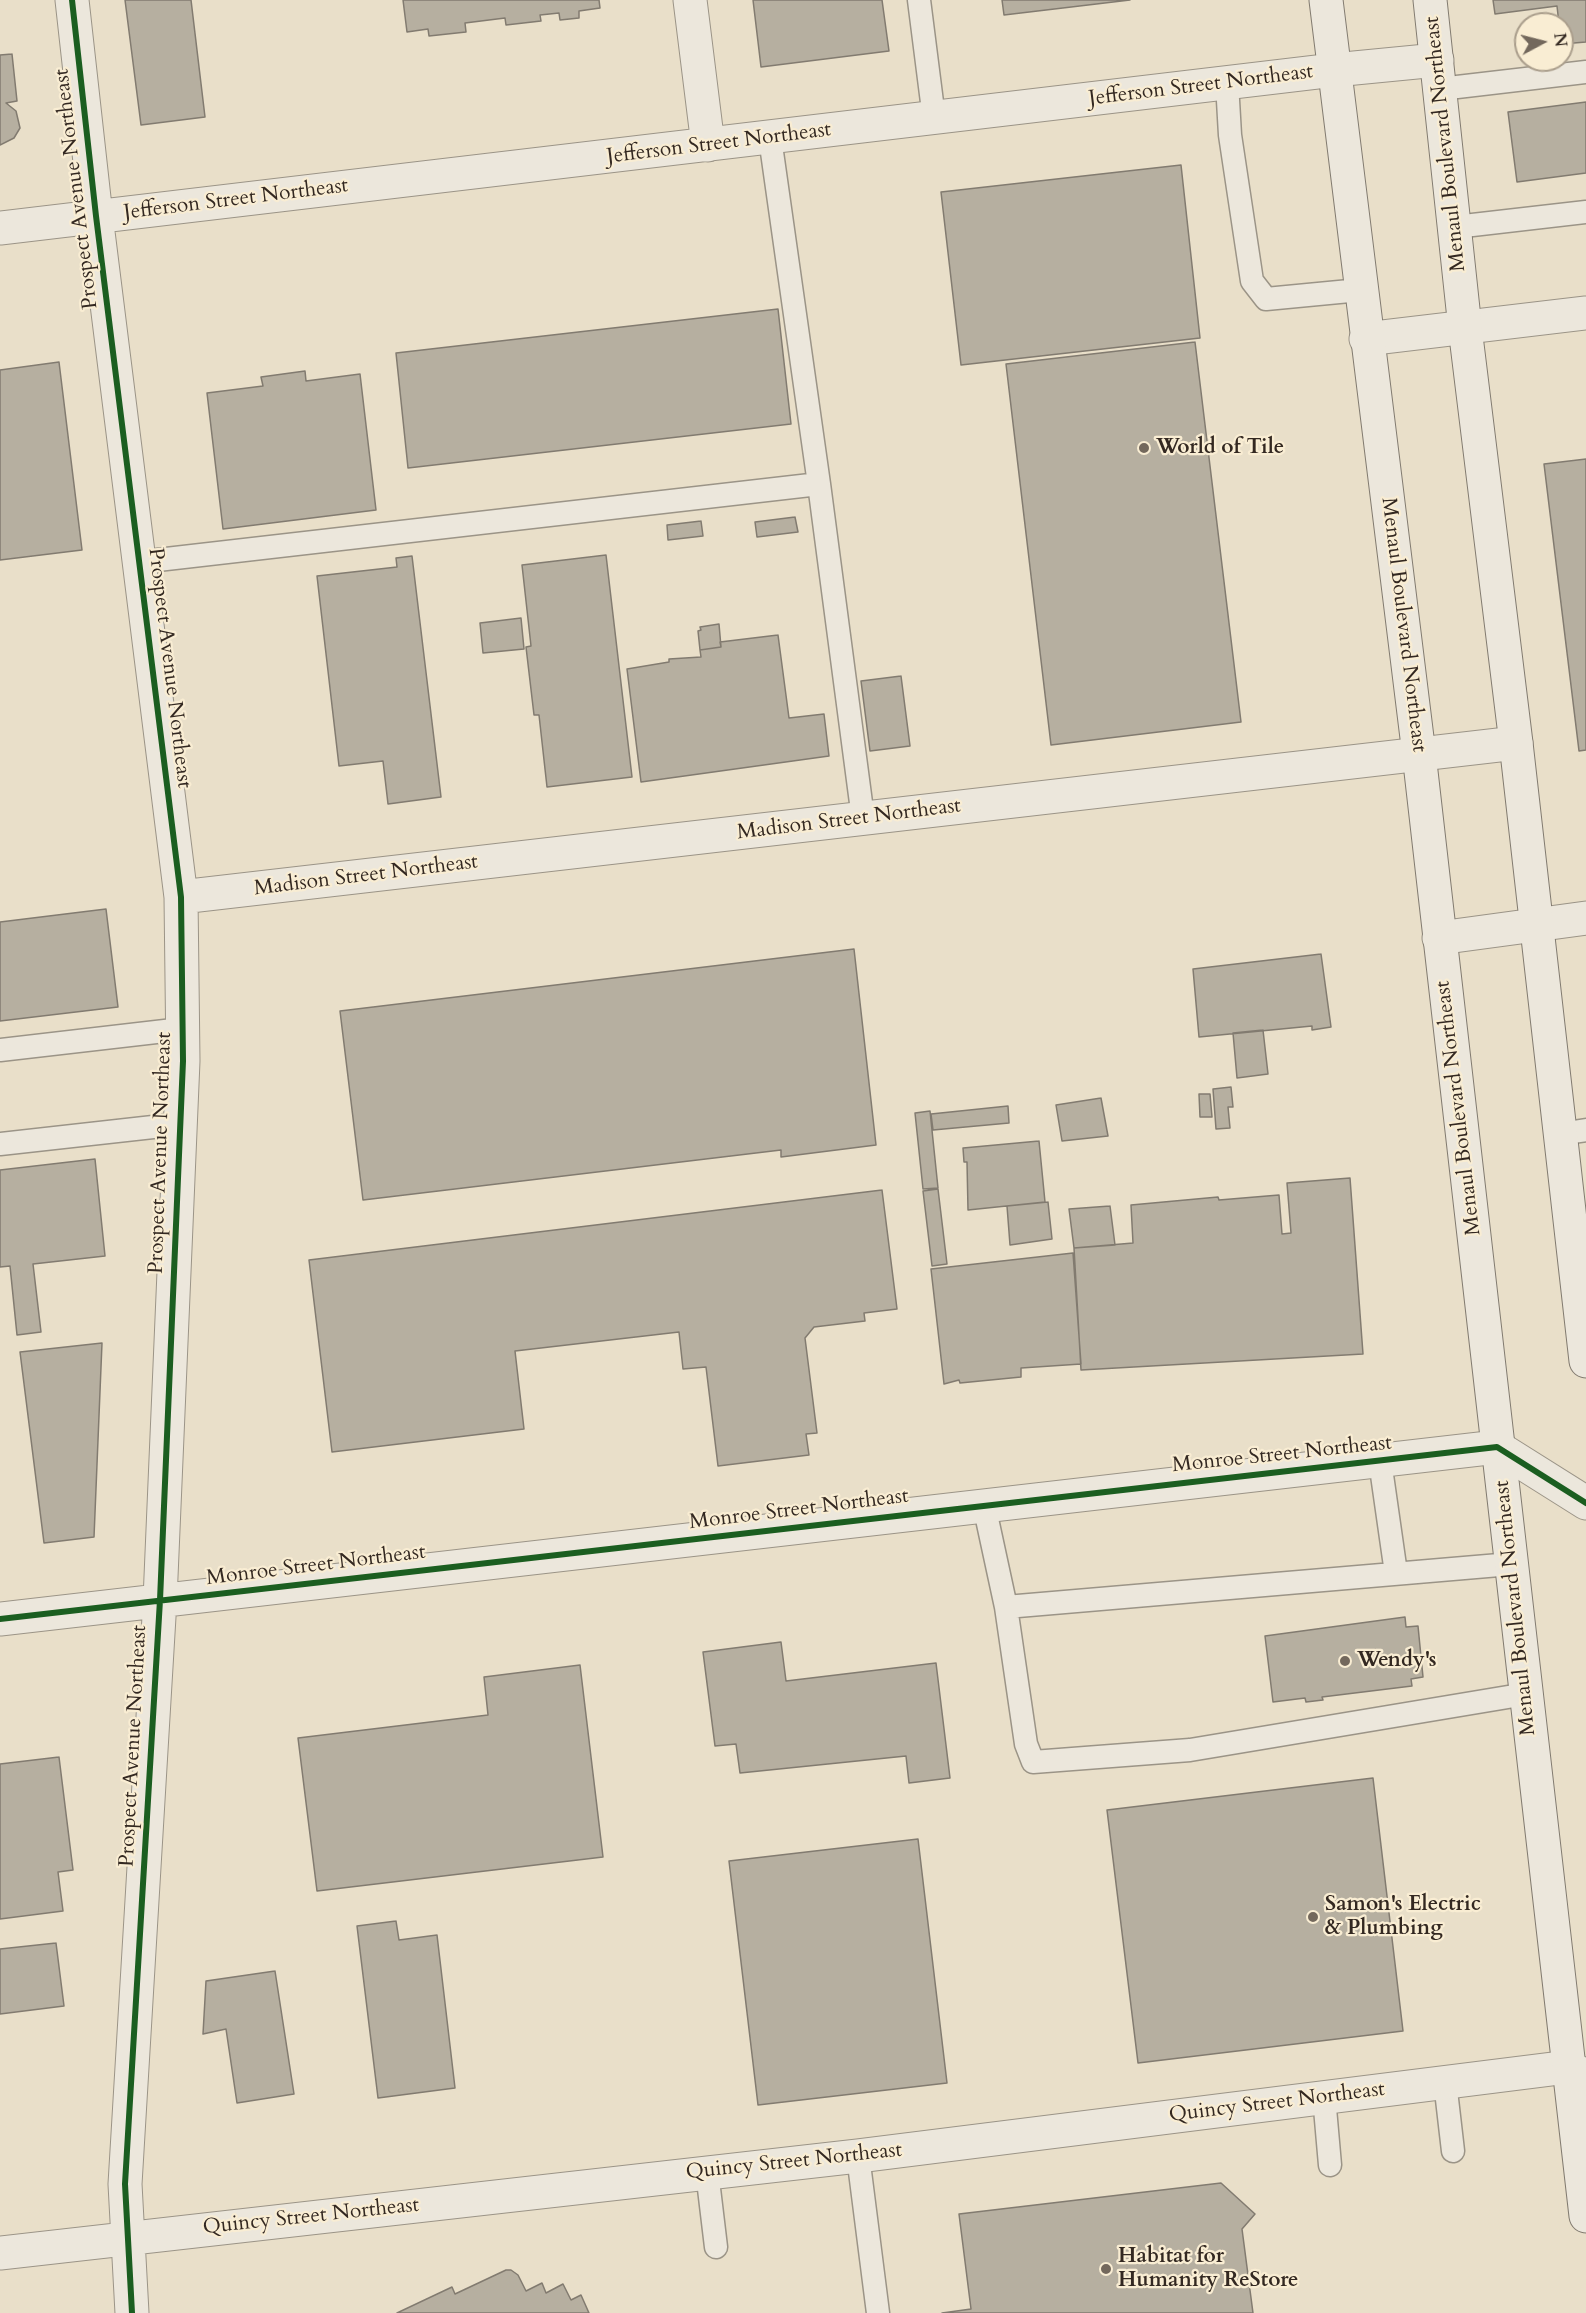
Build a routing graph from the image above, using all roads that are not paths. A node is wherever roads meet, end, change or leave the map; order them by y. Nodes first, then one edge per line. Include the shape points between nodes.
1 (72, 0) edge
2 (690, 0) edge
3 (919, 0) edge
4 (1326, 0) edge
5 (1430, 0) edge
6 (1334, 70) junction
7 (1586, 72) edge
8 (1439, 74) junction
9 (1227, 83) junction
10 (934, 118) junction
11 (770, 138) junction
12 (708, 145) junction
13 (1586, 212) edge
14 (96, 216) junction
15 (1455, 227) junction
16 (0, 228) edge
17 (1360, 290) junction
18 (1586, 313) edge
19 (1465, 328) junction
20 (1366, 339) junction
21 (819, 484) junction
22 (140, 562) junction
23 (1516, 742) junction
24 (1419, 754) junction
25 (863, 818) junction
26 (181, 897) junction
27 (1586, 918) edge
28 (1537, 925) junction
29 (1439, 938) junction
30 (182, 1029) junction
31 (0, 1050) edge
32 (180, 1124) junction
33 (1573, 1132) edge
34 (0, 1144) edge
35 (1586, 1361) edge
36 (1497, 1447) junction
37 (1380, 1461) junction
38 (1586, 1503) edge
39 (984, 1505) junction
40 (1511, 1564) junction
41 (1396, 1573) junction
42 (160, 1600) junction
43 (1006, 1607) junction
44 (0, 1619) edge
45 (1526, 1694) junction
46 (1577, 2071) edge
47 (1445, 2082) junction
48 (1324, 2097) junction
49 (1453, 2151) dead end
50 (858, 2156) junction
51 (1330, 2165) dead end
52 (707, 2172) junction
53 (1586, 2216) edge
54 (126, 2238) junction
55 (716, 2247) dead end
56 (0, 2253) edge
57 (132, 2313) edge
58 (878, 2313) edge

1 - 14 street, Prospect Avenue Northeast
2 - 12 street
3 - 10 lane
4 - 6 street, Menaul Boulevard Northeast
5 - 8 street, Menaul Boulevard Northeast
6 - 8 street, Jefferson Street Northeast
6 - 9 street, Jefferson Street Northeast
6 - 17 street, Menaul Boulevard Northeast
7 - 8 lane
8 - 15 street, Menaul Boulevard Northeast
9 - 10 street, Jefferson Street Northeast
9 - 17 lane via 1230,135 1252,281 1266,299
10 - 11 street, Jefferson Street Northeast
11 - 12 street, Jefferson Street Northeast
11 - 21 lane
12 - 14 street, Jefferson Street Northeast
13 - 15 lane
14 - 16 street, Jefferson Street Northeast
14 - 22 street, Prospect Avenue Northeast
15 - 19 street, Menaul Boulevard Northeast
17 - 20 street, Menaul Boulevard Northeast
18 - 19 street
19 - 20 street
19 - 23 street, Menaul Boulevard Northeast
20 - 24 street, Menaul Boulevard Northeast
21 - 22 lane
21 - 25 lane
22 - 26 street, Prospect Avenue Northeast
23 - 24 street, Madison Street Northeast
23 - 28 street, Menaul Boulevard Northeast
24 - 25 street, Madison Street Northeast
24 - 29 street, Menaul Boulevard Northeast
25 - 26 street, Madison Street Northeast
26 - 30 street, Prospect Avenue Northeast
27 - 28 street
28 - 29 street
28 - 33 street, Menaul Boulevard Northeast
29 - 36 street, Menaul Boulevard Northeast
30 - 31 lane
30 - 32 street, Prospect Avenue Northeast
32 - 34 lane
32 - 42 street, Prospect Avenue Northeast
33 - 35 street, Menaul Boulevard Northeast
36 - 37 street, Monroe Street Northeast
36 - 38 street
36 - 40 street, Menaul Boulevard Northeast
37 - 39 street, Monroe Street Northeast
37 - 41 lane
39 - 42 street, Monroe Street Northeast
39 - 43 lane
40 - 41 lane
40 - 45 street, Menaul Boulevard Northeast
41 - 43 lane
42 - 44 street, Monroe Street Northeast
42 - 54 street, Prospect Avenue Northeast via 125,2184
43 - 45 lane via 1026,1744 1033,1762 1190,1750
45 - 46 street, Menaul Boulevard Northeast
46 - 47 street, Quincy Street Northeast
46 - 53 street, Menaul Boulevard Northeast
47 - 48 street, Quincy Street Northeast
47 - 49 lane
48 - 50 street, Quincy Street Northeast
48 - 51 lane
50 - 52 street, Quincy Street Northeast
50 - 58 lane
52 - 54 street, Quincy Street Northeast
52 - 55 lane
54 - 56 street, Quincy Street Northeast
54 - 57 street, Prospect Avenue Northeast

